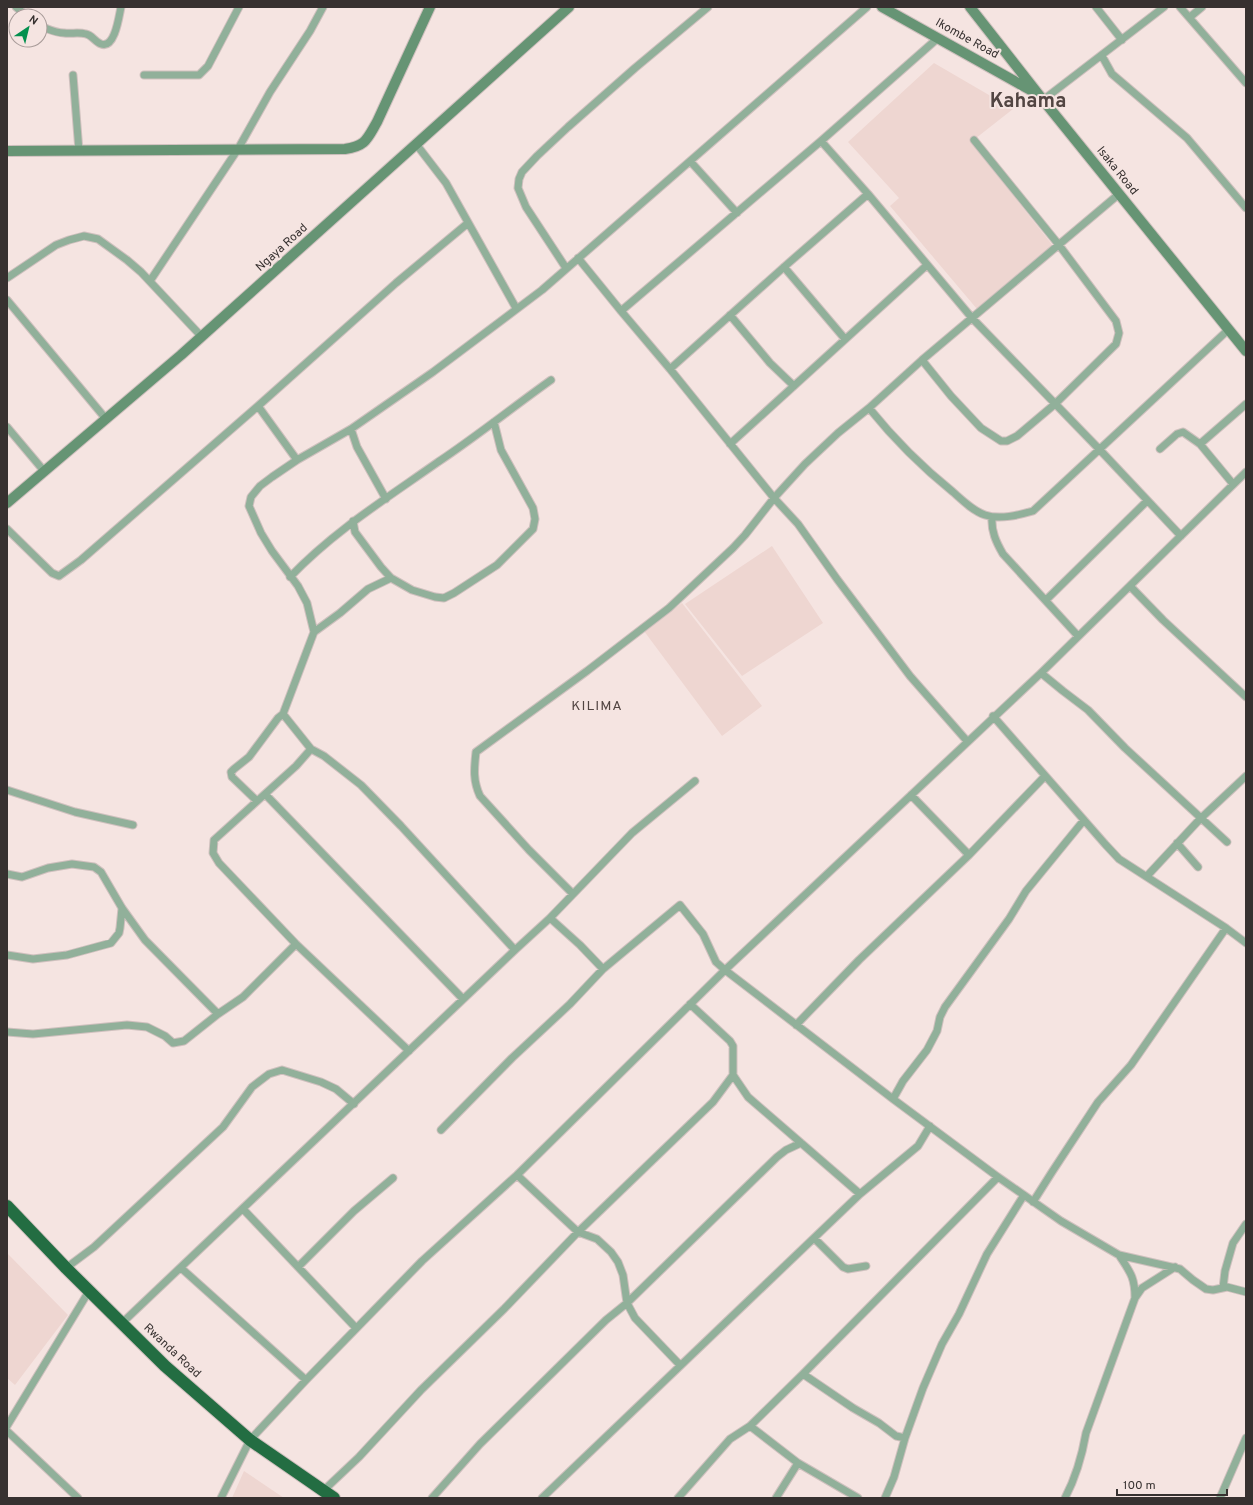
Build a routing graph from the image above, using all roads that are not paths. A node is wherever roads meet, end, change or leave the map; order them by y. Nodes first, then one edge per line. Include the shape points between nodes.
1 (121, 7) edge
2 (239, 7) edge
3 (323, 7) edge
4 (430, 7) edge
5 (569, 7) edge
6 (708, 7) edge
7 (867, 7) edge
8 (882, 7) edge
9 (970, 7) edge
10 (1096, 7) edge
11 (1164, 7) edge
12 (1180, 7) edge
13 (1202, 7) edge
14 (1190, 17) junction
15 (48, 30) edge
16 (938, 38) junction
17 (1122, 40) junction
18 (1102, 56) junction
19 (73, 75) dead end
20 (144, 75) dead end
21 (1245, 79) edge
22 (1041, 97) junction
23 (974, 140) dead end
24 (821, 141) junction
25 (416, 144) junction
26 (238, 150) junction
27 (7, 151) edge
28 (78, 151) junction
29 (690, 160) junction
30 (868, 194) junction
31 (1119, 194) junction
32 (1246, 208) edge
33 (736, 213) junction
34 (468, 223) junction
35 (1059, 245) junction
36 (578, 258) junction
37 (927, 265) junction
38 (784, 267) junction
39 (566, 268) junction
40 (7, 278) edge
41 (150, 281) junction
42 (7, 300) edge
43 (516, 308) junction
44 (621, 311) junction
45 (730, 315) junction
46 (972, 318) junction
47 (1228, 330) junction
48 (202, 336) junction
49 (845, 339) junction
50 (1246, 351) edge
51 (922, 360) junction
52 (670, 369) junction
53 (551, 380) dead end
54 (794, 386) junction
55 (1055, 404) junction
56 (1246, 404) edge
57 (258, 406) junction
58 (868, 408) junction
59 (106, 419) junction
60 (494, 422) junction
61 (7, 427) edge
62 (351, 429) junction
63 (730, 444) junction
64 (1200, 444) junction
65 (1160, 449) dead end
66 (1100, 450) junction
67 (297, 460) junction
68 (44, 471) junction
69 (1246, 472) edge
70 (1233, 484) junction
71 (774, 498) junction
72 (386, 499) junction
73 (1147, 501) junction
74 (7, 503) edge
75 (992, 517) junction
76 (353, 521) junction
77 (7, 529) edge
78 (1181, 536) junction
79 (290, 577) junction
80 (391, 578) junction
81 (1130, 586) junction
82 (1046, 600) junction
83 (314, 632) junction
84 (1078, 636) junction
85 (1041, 673) junction
86 (1246, 697) edge
87 (283, 714) junction
88 (993, 716) junction
89 (967, 741) junction
90 (311, 749) junction
91 (1045, 776) junction
92 (1246, 776) edge
93 (696, 781) dead end
94 (7, 790) edge
95 (265, 794) junction
96 (911, 795) junction
97 (257, 801) junction
98 (1200, 819) junction
99 (1084, 820) junction
100 (133, 825) dead end
101 (1227, 842) dead end
102 (1177, 843) junction
103 (969, 855) junction
104 (1198, 867) dead end
105 (7, 874) edge
106 (1147, 876) junction
107 (573, 894) junction
108 (122, 908) junction
109 (550, 918) junction
110 (1226, 928) junction
111 (1246, 943) edge
112 (296, 944) junction
113 (515, 950) junction
114 (7, 956) edge
115 (603, 969) junction
116 (725, 970) junction
117 (463, 999) junction
118 (690, 1004) junction
119 (218, 1014) junction
120 (796, 1025) junction
121 (7, 1032) edge
122 (409, 1051) junction
123 (733, 1075) junction
124 (893, 1099) junction
125 (354, 1104) junction
126 (930, 1126) junction
127 (441, 1130) dead end
128 (801, 1143) junction
129 (517, 1175) junction
130 (998, 1177) junction
131 (393, 1178) dead end
132 (860, 1194) junction
133 (1024, 1195) junction
134 (1033, 1202) junction
135 (7, 1206) edge
136 (243, 1209) junction
137 (1246, 1224) edge
138 (578, 1232) junction
139 (814, 1238) junction
140 (1119, 1255) junction
141 (866, 1266) dead end
142 (298, 1267) junction
143 (1175, 1267) junction
144 (66, 1268) junction
145 (181, 1268) junction
146 (1223, 1288) junction
147 (89, 1291) junction
148 (1246, 1292) edge
149 (1134, 1298) junction
150 (627, 1303) junction
151 (122, 1323) junction
152 (356, 1328) junction
153 (680, 1365) junction
154 (803, 1374) junction
155 (306, 1380) junction
156 (7, 1426) edge
157 (750, 1426) junction
158 (7, 1431) edge
159 (905, 1438) junction
160 (1246, 1438) edge
161 (250, 1440) junction
162 (798, 1463) junction
163 (323, 1491) junction
164 (78, 1498) edge
165 (221, 1498) edge
166 (334, 1498) edge
167 (432, 1498) edge
168 (542, 1498) edge
169 (678, 1498) edge
170 (776, 1498) edge
171 (858, 1498) edge
172 (885, 1498) edge
173 (1065, 1498) edge
174 (1220, 1498) edge

1 - 15 street via 112,42 107,45 102,45 88,34 64,34
2 - 20 street via 208,66 199,75
3 - 26 street via 270,92
4 - 26 street via 377,122 361,145 345,149
5 - 25 street, Ngaya Road
6 - 39 street via 568,127 527,167 519,179 518,188 526,207
7 - 29 street
8 - 16 street, Ikombe Road
9 - 22 street, Isaka Road
10 - 17 street
11 - 17 street
12 - 14 street
13 - 14 street
14 - 21 street
16 - 22 street, Ikombe Road
16 - 24 street
17 - 18 street
18 - 22 street
18 - 32 street via 1112,74 1187,138
19 - 28 street
22 - 31 street, Isaka Road
23 - 35 street
24 - 30 street
24 - 33 street
25 - 34 street via 446,183
25 - 48 street, Ngaya Road
26 - 28 street
26 - 41 street
27 - 28 street
29 - 33 street
29 - 36 street
30 - 37 street
30 - 38 street
31 - 35 street
31 - 47 street, Isaka Road
33 - 44 street
34 - 43 street
34 - 57 street via 396,283
35 - 46 street
35 - 55 street via 1116,321 1119,333 1116,344
36 - 39 street
36 - 44 street
37 - 46 street
37 - 49 street
38 - 45 street
38 - 49 street
39 - 43 street via 542,290
40 - 41 street via 56,245 84,236 98,239 128,260
41 - 48 street
42 - 59 street
43 - 62 street via 433,372
44 - 52 street
45 - 52 street
45 - 54 street via 770,363
46 - 51 street
46 - 55 street
47 - 50 street, Isaka Road
47 - 66 street
48 - 59 street, Ngaya Road
49 - 54 street
51 - 55 street via 981,428 1001,441 1017,436
51 - 58 street
52 - 63 street
53 - 60 street
54 - 63 street
55 - 66 street
56 - 64 street
57 - 67 street
57 - 77 street via 81,560 58,576 46,568
58 - 71 street via 805,464
58 - 75 street via 900,445 945,486 978,512
59 - 68 street, Ngaya Road
60 - 72 street
60 - 80 street via 501,450 533,508 533,529 496,565 444,598 412,590
61 - 68 street
62 - 67 street
62 - 72 street via 357,447
63 - 71 street
64 - 65 street via 1183,432
64 - 70 street
66 - 73 street
66 - 75 street via 1033,511
67 - 79 street via 260,486 251,496 248,506 272,551
68 - 74 street, Ngaya Road
69 - 70 street
70 - 78 street
71 - 89 street via 798,524 910,676
71 - 107 street via 746,535 669,608 476,752 475,786 480,796
72 - 76 street
73 - 78 street
73 - 82 street
75 - 82 street via 992,528 997,544
76 - 79 street via 316,551
76 - 80 street via 358,538
78 - 81 street
79 - 83 street via 307,603
80 - 83 street via 368,589 340,614
81 - 84 street
81 - 86 street
82 - 84 street
83 - 87 street
84 - 85 street
85 - 88 street
85 - 98 street via 1088,710
87 - 90 street
87 - 97 street via 249,757 231,772 232,777
88 - 89 street
88 - 91 street
89 - 96 street
90 - 95 street
90 - 113 street via 324,756 361,786 406,831
91 - 99 street
91 - 103 street
92 - 98 street
93 - 107 street via 632,833
94 - 100 street via 74,812
95 - 97 street
95 - 117 street
96 - 103 street
96 - 116 street
97 - 112 street via 214,840 213,853 218,863
98 - 101 street
98 - 102 street
99 - 106 street via 1119,859
99 - 124 street via 1026,891 1009,919 945,1007 927,1050 903,1081
102 - 104 street
102 - 106 street
103 - 120 street via 859,960
105 - 108 street via 22,877 48,868 72,864 94,867 101,872
106 - 110 street
107 - 109 street
108 - 114 street via 119,933 111,944 67,955 32,959
108 - 119 street via 145,940
109 - 113 street
109 - 115 street
110 - 111 street
110 - 134 street via 1131,1065 1098,1102
112 - 119 street via 243,997
112 - 122 street
113 - 117 street
115 - 116 street via 680,905 703,934 716,962
115 - 127 street
116 - 118 street
116 - 120 street
117 - 122 street
118 - 123 street via 730,1041 733,1046
118 - 129 street
119 - 121 street via 184,1041 173,1043 147,1027 127,1025 33,1034
120 - 124 street
122 - 125 street
123 - 128 street via 748,1097
123 - 138 street via 713,1102
124 - 126 street
125 - 136 street
125 - 144 street via 336,1089 321,1082 282,1070 269,1074 252,1087 223,1127 94,1247
126 - 130 street
126 - 132 street via 918,1146
128 - 132 street
128 - 150 street via 777,1157
129 - 138 street
129 - 152 street via 422,1261
130 - 133 street
130 - 154 street
131 - 142 street via 354,1210
132 - 139 street
133 - 134 street
133 - 159 street via 987,1254 942,1344
134 - 140 street
135 - 144 highway, Rwanda Road
136 - 142 street
136 - 145 street
137 - 146 street via 1234,1243 1225,1271
138 - 150 street via 596,1239 618,1262 624,1279
138 - 163 street
139 - 141 street via 843,1267 848,1269
139 - 153 street
140 - 143 street
140 - 149 street via 1133,1276
142 - 152 street
143 - 146 street via 1185,1272 1200,1286 1213,1290
143 - 149 street via 1142,1288
144 - 147 highway, Rwanda Road
145 - 151 street
145 - 155 street
146 - 148 street
147 - 151 highway, Rwanda Road
147 - 156 street
149 - 173 street via 1086,1433 1076,1474
150 - 153 street via 643,1327
150 - 167 street via 480,1444
151 - 161 highway, Rwanda Road via 165,1366
152 - 155 street
153 - 168 street
154 - 157 street
154 - 159 street via 896,1436
155 - 161 street
157 - 162 street
157 - 169 street via 730,1439
158 - 164 street
159 - 172 street
160 - 174 street
161 - 163 highway, Rwanda Road
161 - 165 street
162 - 170 street
162 - 171 street
163 - 166 highway, Rwanda Road

